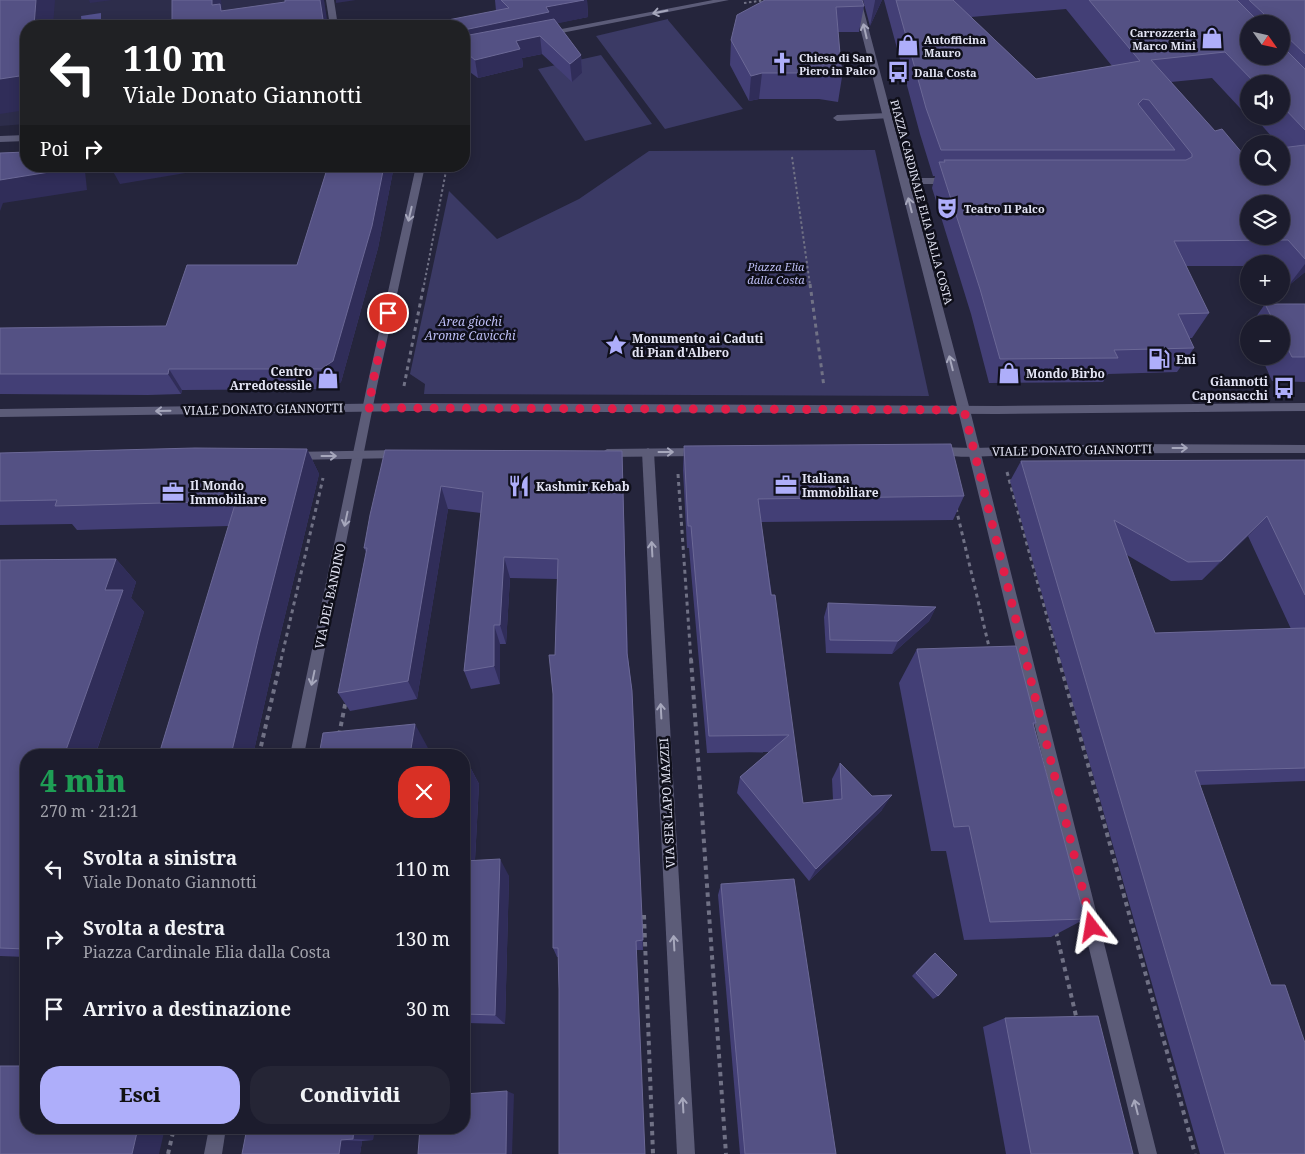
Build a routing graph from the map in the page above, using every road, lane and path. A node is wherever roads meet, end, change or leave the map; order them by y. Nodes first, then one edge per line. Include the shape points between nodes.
1 (330, 0) edge
2 (725, 0) edge
3 (857, 0) edge
4 (333, 20) edge
5 (538, 36) edge
6 (888, 116) junction
7 (837, 118) dead end
8 (20, 138) edge
9 (0, 139) edge
10 (792, 157) dead end
11 (420, 172) edge
12 (446, 172) edge
13 (904, 181) junction
14 (956, 181) edge
15 (403, 385) dead end
16 (825, 390) dead end
17 (1305, 407) edge
18 (369, 408) junction
19 (964, 410) junction
20 (0, 413) edge
21 (922, 451) edge
22 (1304, 451) edge
23 (648, 452) junction
24 (716, 452) edge
25 (974, 452) junction
26 (599, 453) edge
27 (413, 454) edge
28 (279, 456) edge
29 (359, 456) junction
30 (677, 468) dead end
31 (1007, 472) dead end
32 (324, 473) dead end
33 (954, 501) edge
34 (991, 655) edge
35 (346, 696) edge
36 (339, 735) edge
37 (260, 749) edge
38 (297, 749) edge
39 (1054, 924) edge
40 (1079, 1029) edge
41 (173, 1134) edge
42 (217, 1134) edge
43 (168, 1154) edge
44 (212, 1154) edge
45 (686, 1154) edge
46 (726, 1154) edge
47 (1148, 1154) edge
48 (1195, 1154) edge

1 - 4 street
2 -> 5 street
6 -> 3 street, PIAZZA CARDINALE ELIA DALLA COSTA
6 - 7 street
6 - 13 street, PIAZZA CARDINALE ELIA DALLA COSTA
8 - 9 street
10 - 16 path
11 -> 18 street
12 - 15 path
13 - 14 street
19 -> 13 street, PIAZZA CARDINALE ELIA DALLA COSTA
17 - 19 street, VIALE DONATO GIANNOTTI
18 - 19 street, VIALE DONATO GIANNOTTI
18 -> 20 street, VIALE DONATO GIANNOTTI
18 - 29 street, VIA DEL BANDINO
19 - 25 street, PIAZZA CARDINALE ELIA DALLA COSTA
21 - 25 street, VIALE DONATO GIANNOTTI
25 -> 22 street, VIALE DONATO GIANNOTTI via 1119,448
23 -> 24 street
23 - 26 street
45 -> 23 street, VIA SER LAPO MAZZEI
47 -> 25 street, PIAZZA CARDINALE ELIA DALLA COSTA
27 - 29 street
28 -> 29 street
29 -> 38 street, VIA DEL BANDINO
30 - 46 path
31 - 48 path
32 - 37 path
33 - 34 path
35 - 36 path
39 - 40 path
41 - 43 path
42 - 44 street

